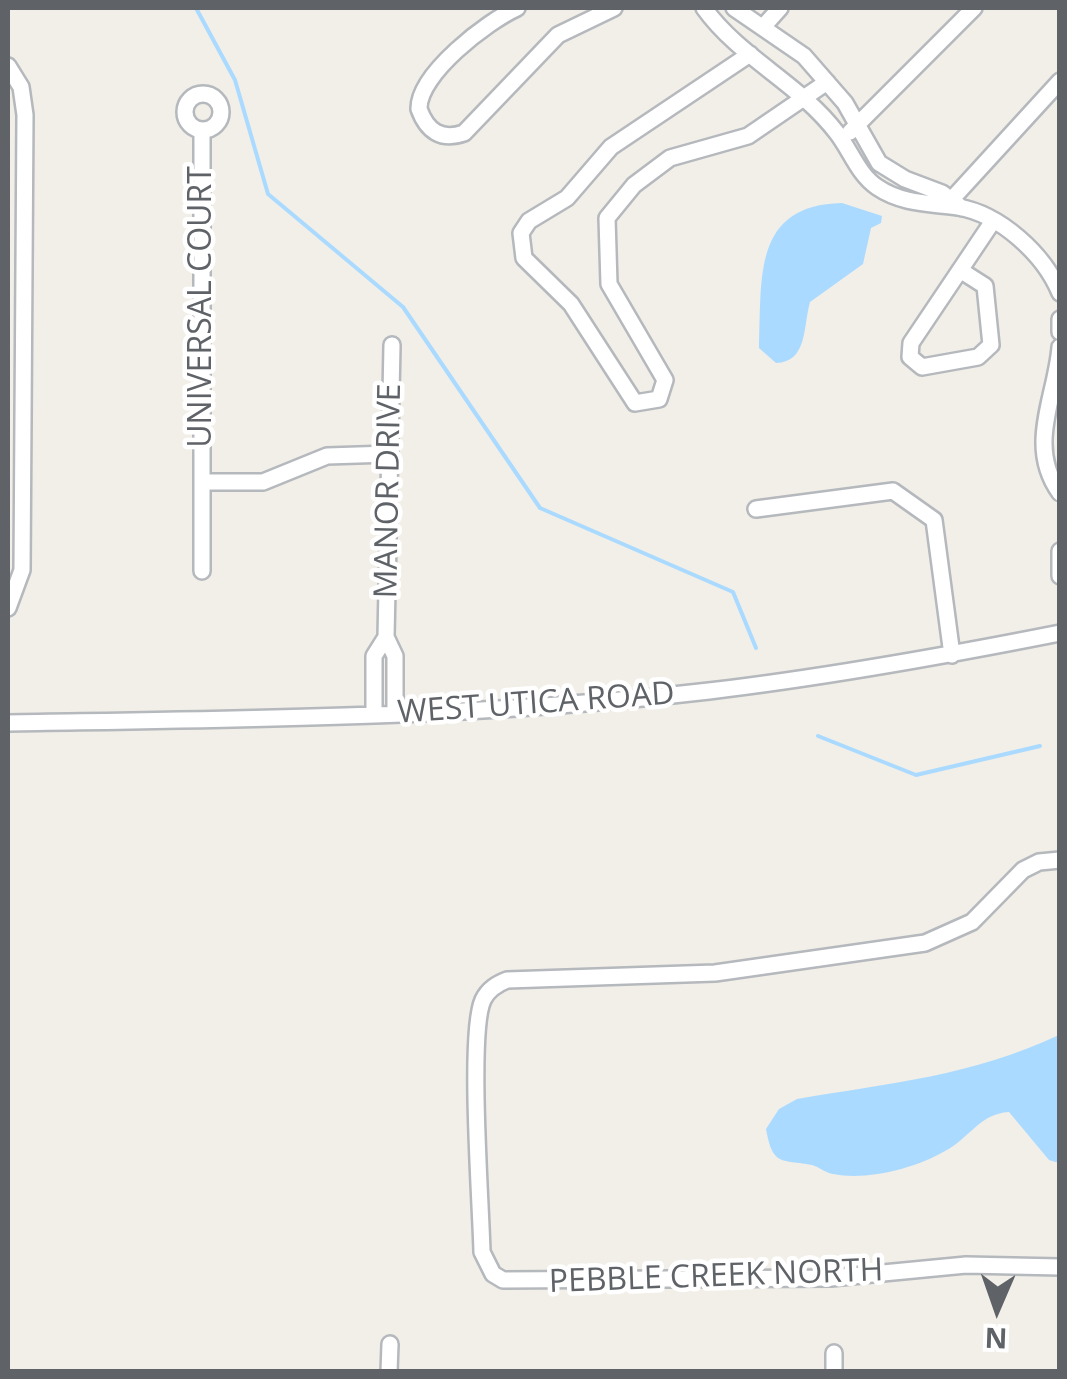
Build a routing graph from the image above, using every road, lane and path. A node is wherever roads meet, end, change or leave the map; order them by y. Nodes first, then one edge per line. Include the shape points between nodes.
1 (517, 8) edge
2 (614, 8) edge
3 (704, 8) edge
4 (734, 8) edge
5 (780, 8) edge
6 (974, 8) edge
7 (765, 29) junction
8 (749, 53) junction
9 (8, 66) edge
10 (1060, 81) edge
11 (826, 82) junction
12 (806, 98) junction
13 (858, 127) junction
14 (202, 132) dead end
15 (841, 138) junction
16 (957, 203) junction
17 (993, 221) junction
18 (960, 270) junction
19 (1060, 293) edge
20 (1060, 320) edge
21 (1060, 332) edge
22 (392, 346) dead end
23 (1060, 346) edge
24 (1060, 414) edge
25 (1046, 433) junction
26 (389, 454) junction
27 (203, 482) junction
28 (1060, 493) edge
29 (756, 509) dead end
30 (1060, 551) edge
31 (202, 572) dead end
32 (1060, 576) edge
33 (8, 608) edge
34 (1060, 632) edge
35 (386, 637) junction
36 (952, 654) junction
37 (395, 714) junction
38 (374, 715) junction
39 (8, 723) edge
40 (1060, 860) edge
41 (1060, 1267) edge
42 (390, 1344) dead end
43 (834, 1353) dead end
44 (390, 1372) edge
45 (834, 1372) edge

1 - 2 street via 480,28 427,85 419,109 432,132 464,133 558,35
3 - 8 street
4 - 7 street
5 - 7 street
6 - 13 street
7 - 8 street
7 - 11 street via 804,56
8 - 12 street
8 - 12 street via 610,147 567,198 529,220 521,233 524,258 571,304 634,403 659,399 665,380 610,284 607,218 634,185 670,158 748,136
9 - 33 street via 24,101 22,570
10 - 16 street
11 - 12 street
11 - 13 street
12 - 15 street
13 - 15 street
13 - 16 street via 870,152 891,172
14 - 27 street, UNIVERSAL COURT
15 - 16 street via 883,191 909,202
16 - 17 street
17 - 18 street
17 - 19 street via 1030,250
18 - 18 street via 911,344 910,357 922,366 990,348 986,290
20 - 21 street
22 - 26 street, MANOR DRIVE
23 - 25 street
24 - 25 street
25 - 28 street via 1044,461
26 - 27 street, UNIVERSAL COURT via 327,456 263,482
26 - 35 street, MANOR DRIVE
27 - 31 street, UNIVERSAL COURT
29 - 36 street via 893,491 934,520
30 - 32 street
34 - 36 street, WEST UTICA ROAD
35 - 37 street, MANOR DRIVE via 395,656
35 - 38 street, MANOR DRIVE via 374,656
36 - 37 street, WEST UTICA ROAD via 710,691
37 - 38 street, WEST UTICA ROAD
38 - 39 street, WEST UTICA ROAD
40 - 41 street, PEBBLE CREEK NORTH via 1023,870 972,922 925,943 736,971 514,979 490,989 479,1012 478,1054 482,1252 494,1274 512,1282 831,1278 966,1264
42 - 44 street
43 - 45 street

